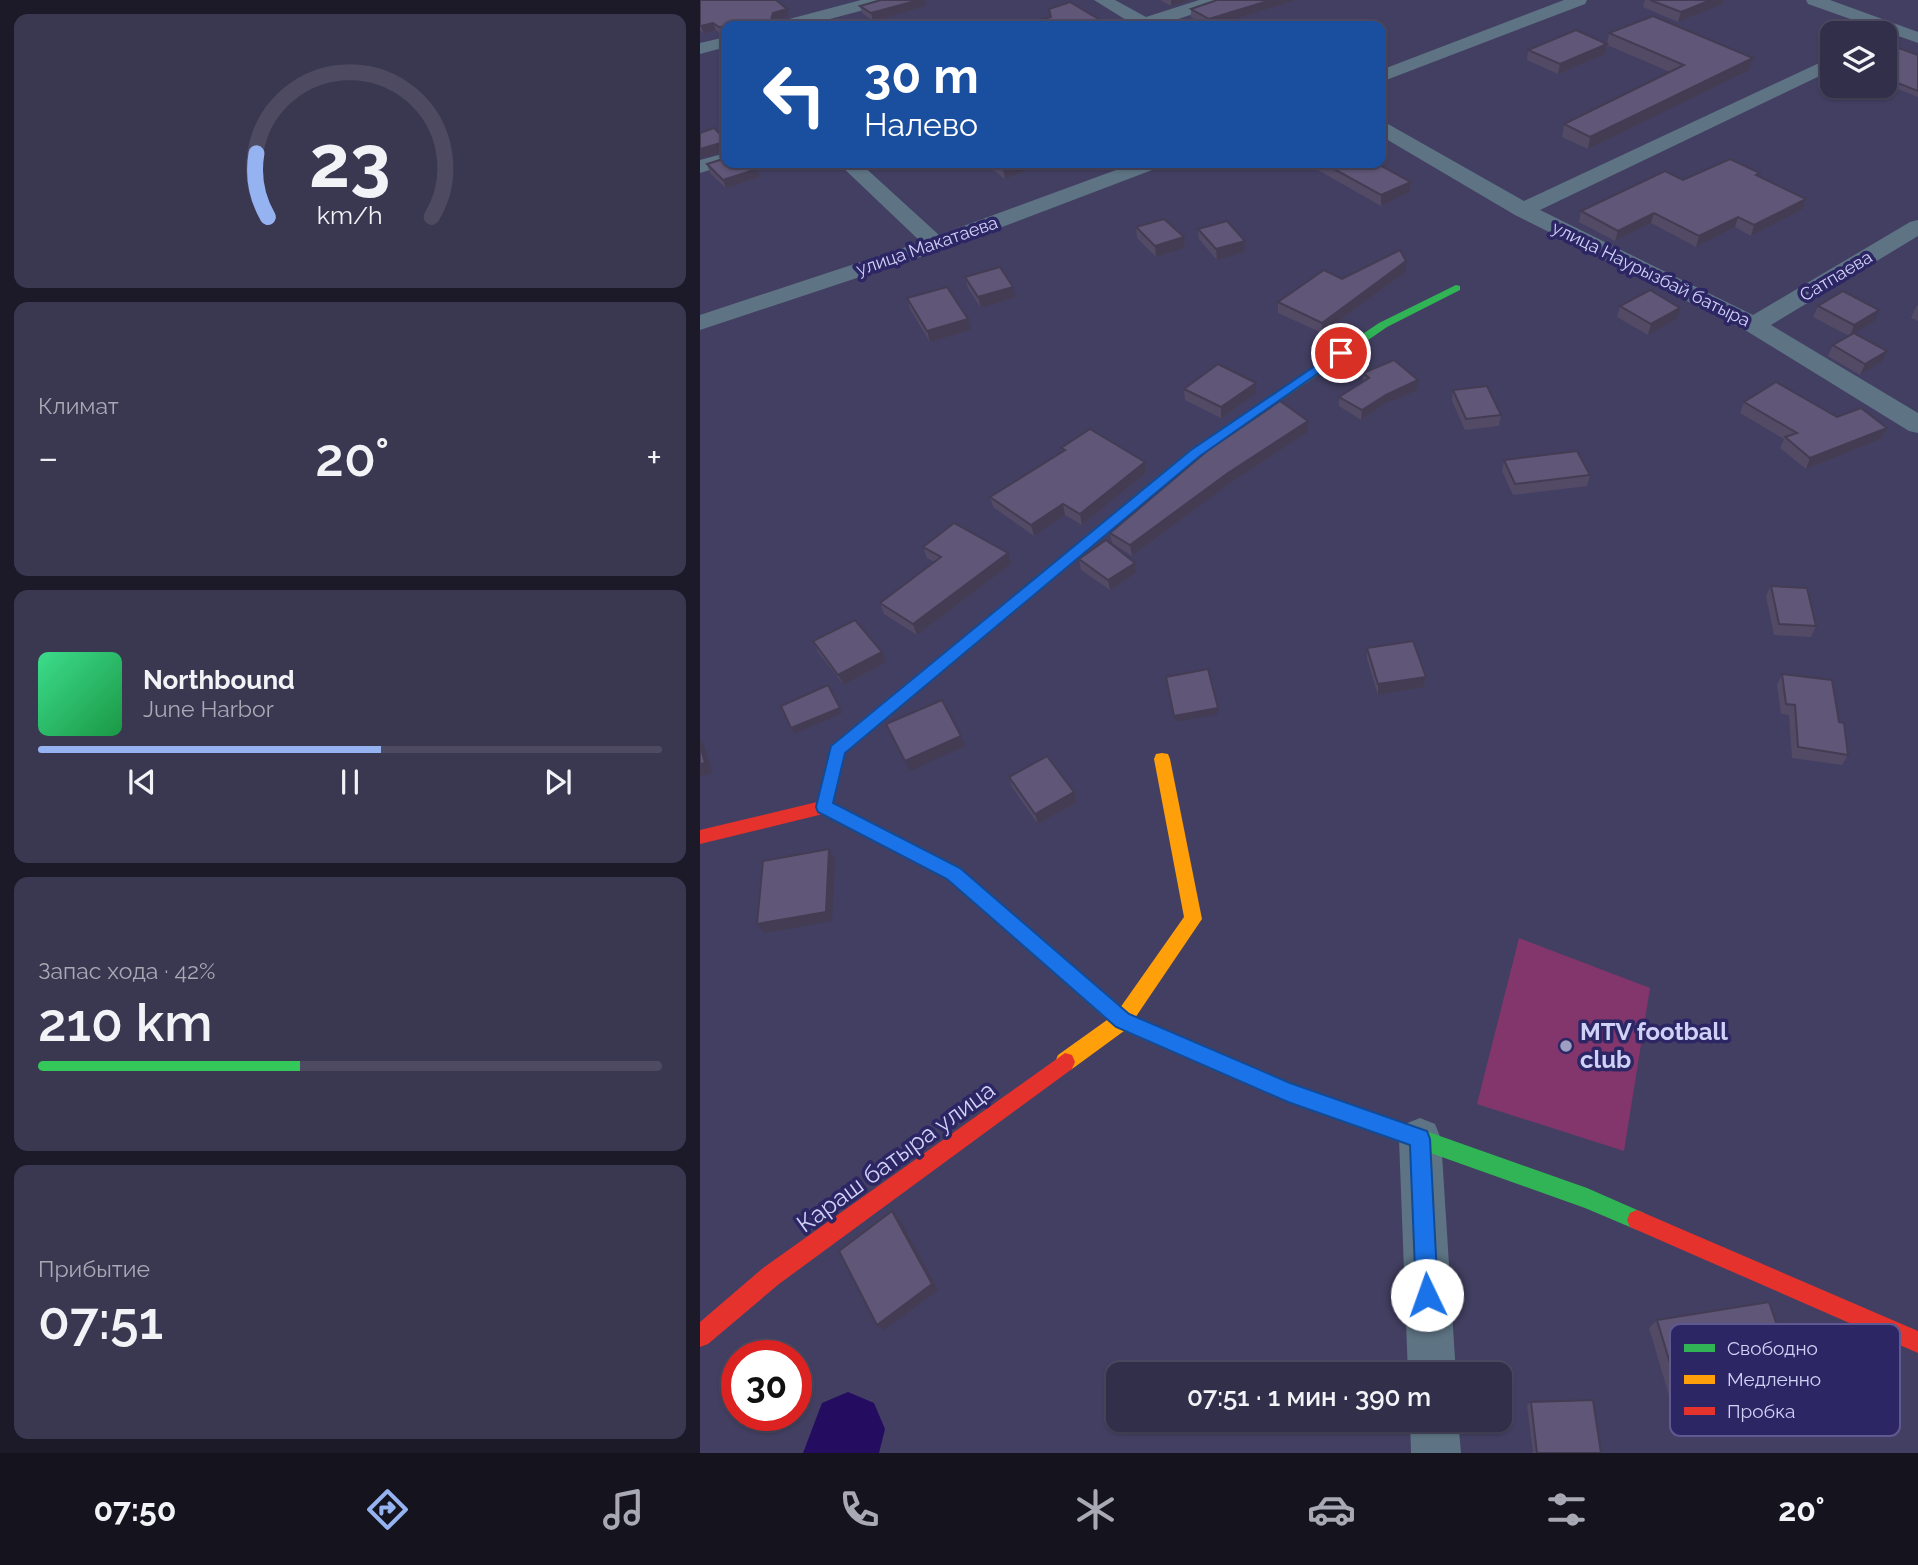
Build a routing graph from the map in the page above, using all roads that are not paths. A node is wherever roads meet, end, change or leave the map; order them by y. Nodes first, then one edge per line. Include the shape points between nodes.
1 (881, 0) edge
2 (1102, 0) edge
3 (1216, 0) edge
4 (1579, 0) edge
5 (1814, 0) edge
6 (803, 21) edge
7 (1137, 21) edge
8 (1156, 21) edge
9 (1862, 21) edge
10 (1918, 21) edge
11 (1897, 32) edge
12 (1897, 35) edge
13 (1918, 38) edge
14 (721, 43) edge
15 (700, 49) edge
16 (1820, 69) edge
17 (1386, 74) edge
18 (1386, 131) edge
19 (721, 161) edge
20 (700, 167) edge
21 (853, 168) edge
22 (1140, 168) edge
23 (1523, 210) junction
24 (1918, 227) edge
25 (936, 244) junction
26 (1456, 288) dead end
27 (700, 323) edge
28 (1755, 325) junction
29 (1918, 425) edge
30 (1162, 760) dead end
31 (824, 807) junction
32 (700, 837) edge
33 (1122, 1021) junction
34 (1419, 1139) junction
35 (1877, 1324) edge
36 (1900, 1334) edge
37 (700, 1336) edge
38 (1918, 1342) edge
39 (1431, 1362) edge
40 (1435, 1432) edge
41 (1436, 1453) edge

1 - 6 street
2 - 7 street
3 - 8 street
4 - 17 street
5 - 9 street
10 - 11 street
12 - 13 street
14 - 15 street
16 - 23 street
18 - 23 street, улица Наурызбай батыра
19 - 20 street
21 - 25 street
22 - 25 street, улица Макатаева
23 - 28 street, улица Наурызбай батыра
24 - 28 street, Сатпаева
25 - 27 street, улица Макатаева
26 - 31 street via 1383,325 1195,453 837,750
28 - 29 street, улица Наурызбай батыра
30 - 33 street, Караш батыра улица via 1193,919
31 - 32 street
31 - 33 street via 954,874
33 - 34 street via 1288,1092
33 - 37 street, Караш батыра улица via 771,1276
34 - 35 street via 1587,1198
34 - 39 street
36 - 38 street
40 - 41 street

